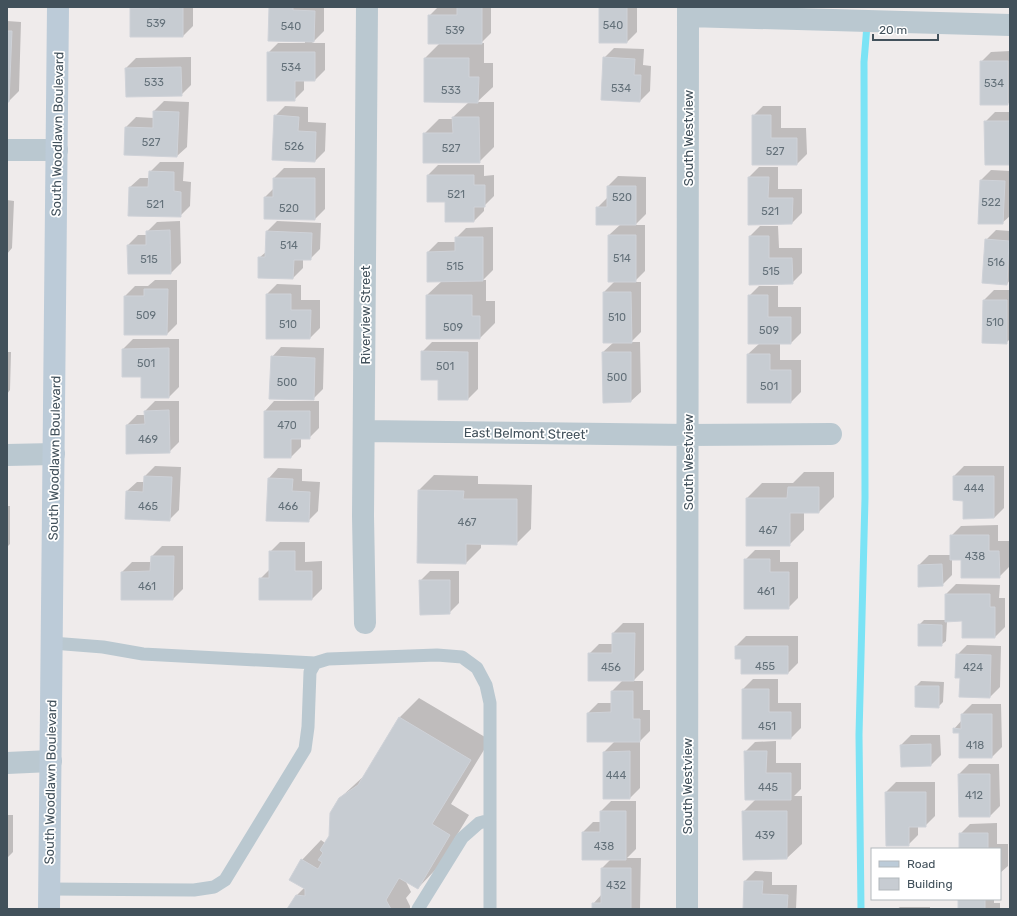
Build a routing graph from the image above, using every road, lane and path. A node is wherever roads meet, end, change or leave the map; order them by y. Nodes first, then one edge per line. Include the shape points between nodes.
1 (58, 7) edge
2 (367, 7) edge
3 (688, 11) edge
4 (739, 12) edge
5 (802, 13) edge
6 (826, 13) edge
7 (1010, 25) edge
8 (7, 150) edge
9 (57, 150) junction
10 (364, 431) junction
11 (831, 434) dead end
12 (688, 435) junction
13 (54, 454) junction
14 (7, 455) edge
15 (365, 623) dead end
16 (52, 643) junction
17 (315, 663) junction
18 (51, 761) junction
19 (7, 763) edge
20 (490, 820) junction
21 (49, 899) edge
22 (418, 909) edge
23 (490, 909) edge
24 (687, 909) edge

1 - 9 street, South Woodlawn Boulevard
2 - 10 street, Riverview Street
3 - 4 street
3 - 12 street, South Westview
4 - 5 street
5 - 6 street
6 - 7 street
8 - 9 street
9 - 13 street, South Woodlawn Boulevard
10 - 12 street, East Belmont Street'
10 - 15 street, Riverview Street
11 - 12 street, East Belmont Street'
12 - 24 street, South Westview
13 - 14 street
13 - 16 street, South Woodlawn Boulevard
16 - 17 lane via 104,647 142,654
16 - 18 street, South Woodlawn Boulevard
17 - 20 lane via 328,658 437,655 462,657 478,668 486,685 490,703
17 - 21 lane via 310,672 305,749 225,880 214,887 194,890
18 - 19 street
18 - 21 street, South Woodlawn Boulevard
20 - 22 lane via 479,823 462,838
20 - 23 lane

